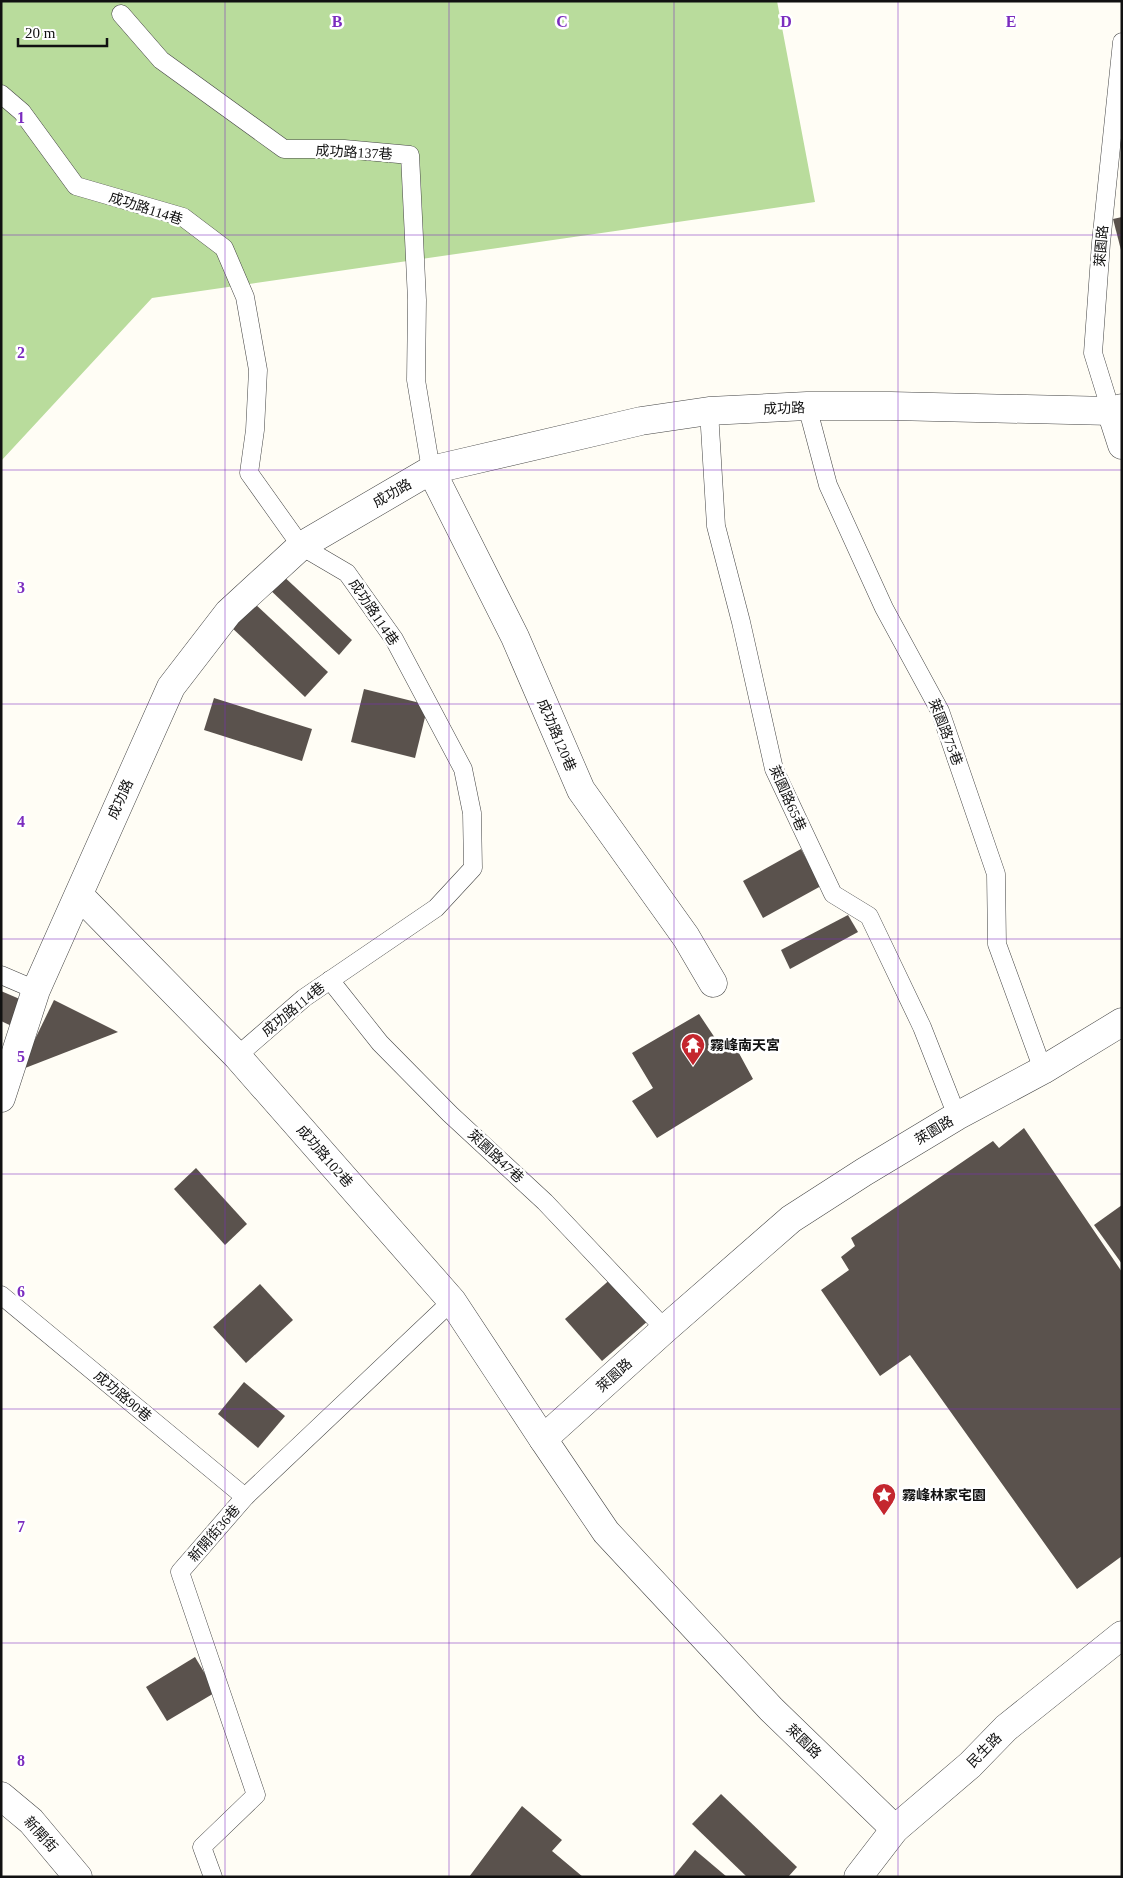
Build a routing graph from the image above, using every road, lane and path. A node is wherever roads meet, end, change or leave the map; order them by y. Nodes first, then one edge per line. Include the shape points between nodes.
1 (121, 14) dead end
2 (1122, 42) edge
3 (1, 94) edge
4 (807, 406) junction
5 (1116, 410) edge
6 (709, 411) junction
7 (1122, 445) edge
8 (431, 470) junction
9 (301, 546) junction
10 (79, 895) junction
11 (1, 975) edge
12 (330, 980) junction
13 (713, 983) dead end
14 (36, 990) junction
15 (1122, 1022) edge
16 (237, 1056) junction
17 (1043, 1070) junction
18 (1, 1098) edge
19 (957, 1116) junction
20 (1, 1295) edge
21 (452, 1301) junction
22 (665, 1329) junction
23 (543, 1439) junction
24 (245, 1497) junction
25 (1122, 1635) edge
26 (1, 1796) edge
27 (895, 1829) junction
28 (78, 1877) edge
29 (213, 1877) edge
30 (858, 1877) edge

1 - 8 lane, 成功路137巷 via 161,60 284,149 344,149 410,155 417,300 416,380
2 - 5 lane, 萊園路 via 1093,352
3 - 9 lane, 成功路114巷 via 22,112 76,186 183,217 224,248 245,296 258,370 250,473
4 - 5 street, 成功路
4 - 6 street, 成功路
4 - 17 lane, 萊園路75巷 via 828,485 884,608 940,711 996,874 997,944
5 - 7 street, 萊園路
6 - 8 street, 成功路 via 641,421
6 - 19 lane, 萊園路65巷 via 716,526 774,770 833,894 869,916 922,1028
8 - 9 street, 成功路
8 - 13 street, 成功路120巷 via 515,637 581,790 686,936
9 - 10 street, 成功路 via 228,612 171,687
9 - 12 lane, 成功路114巷 via 347,573 394,639 463,769 472,813 473,868 436,908
10 - 14 street, 成功路
10 - 16 street, 成功路102巷
11 - 14 lane
12 - 16 lane, 成功路114巷 via 304,998
12 - 22 lane, 萊園路47巷 via 380,1042 450,1114 545,1202
14 - 18 street, 成功路
15 - 17 street, 萊園路
16 - 21 street, 成功路102巷
17 - 19 street, 萊園路
19 - 22 street, 萊園路 via 791,1219
20 - 24 lane, 成功路90巷
21 - 23 street, 成功路102巷
21 - 24 lane, 新開街36巷
22 - 23 street, 萊園路
23 - 27 street, 萊園路 via 606,1532 771,1709
24 - 29 lane, 新開街36巷 via 180,1572 256,1795 202,1847
25 - 27 street, 民生路 via 1006,1728 970,1765
26 - 28 street, 新開街 via 31,1821
27 - 30 street, 民生路

